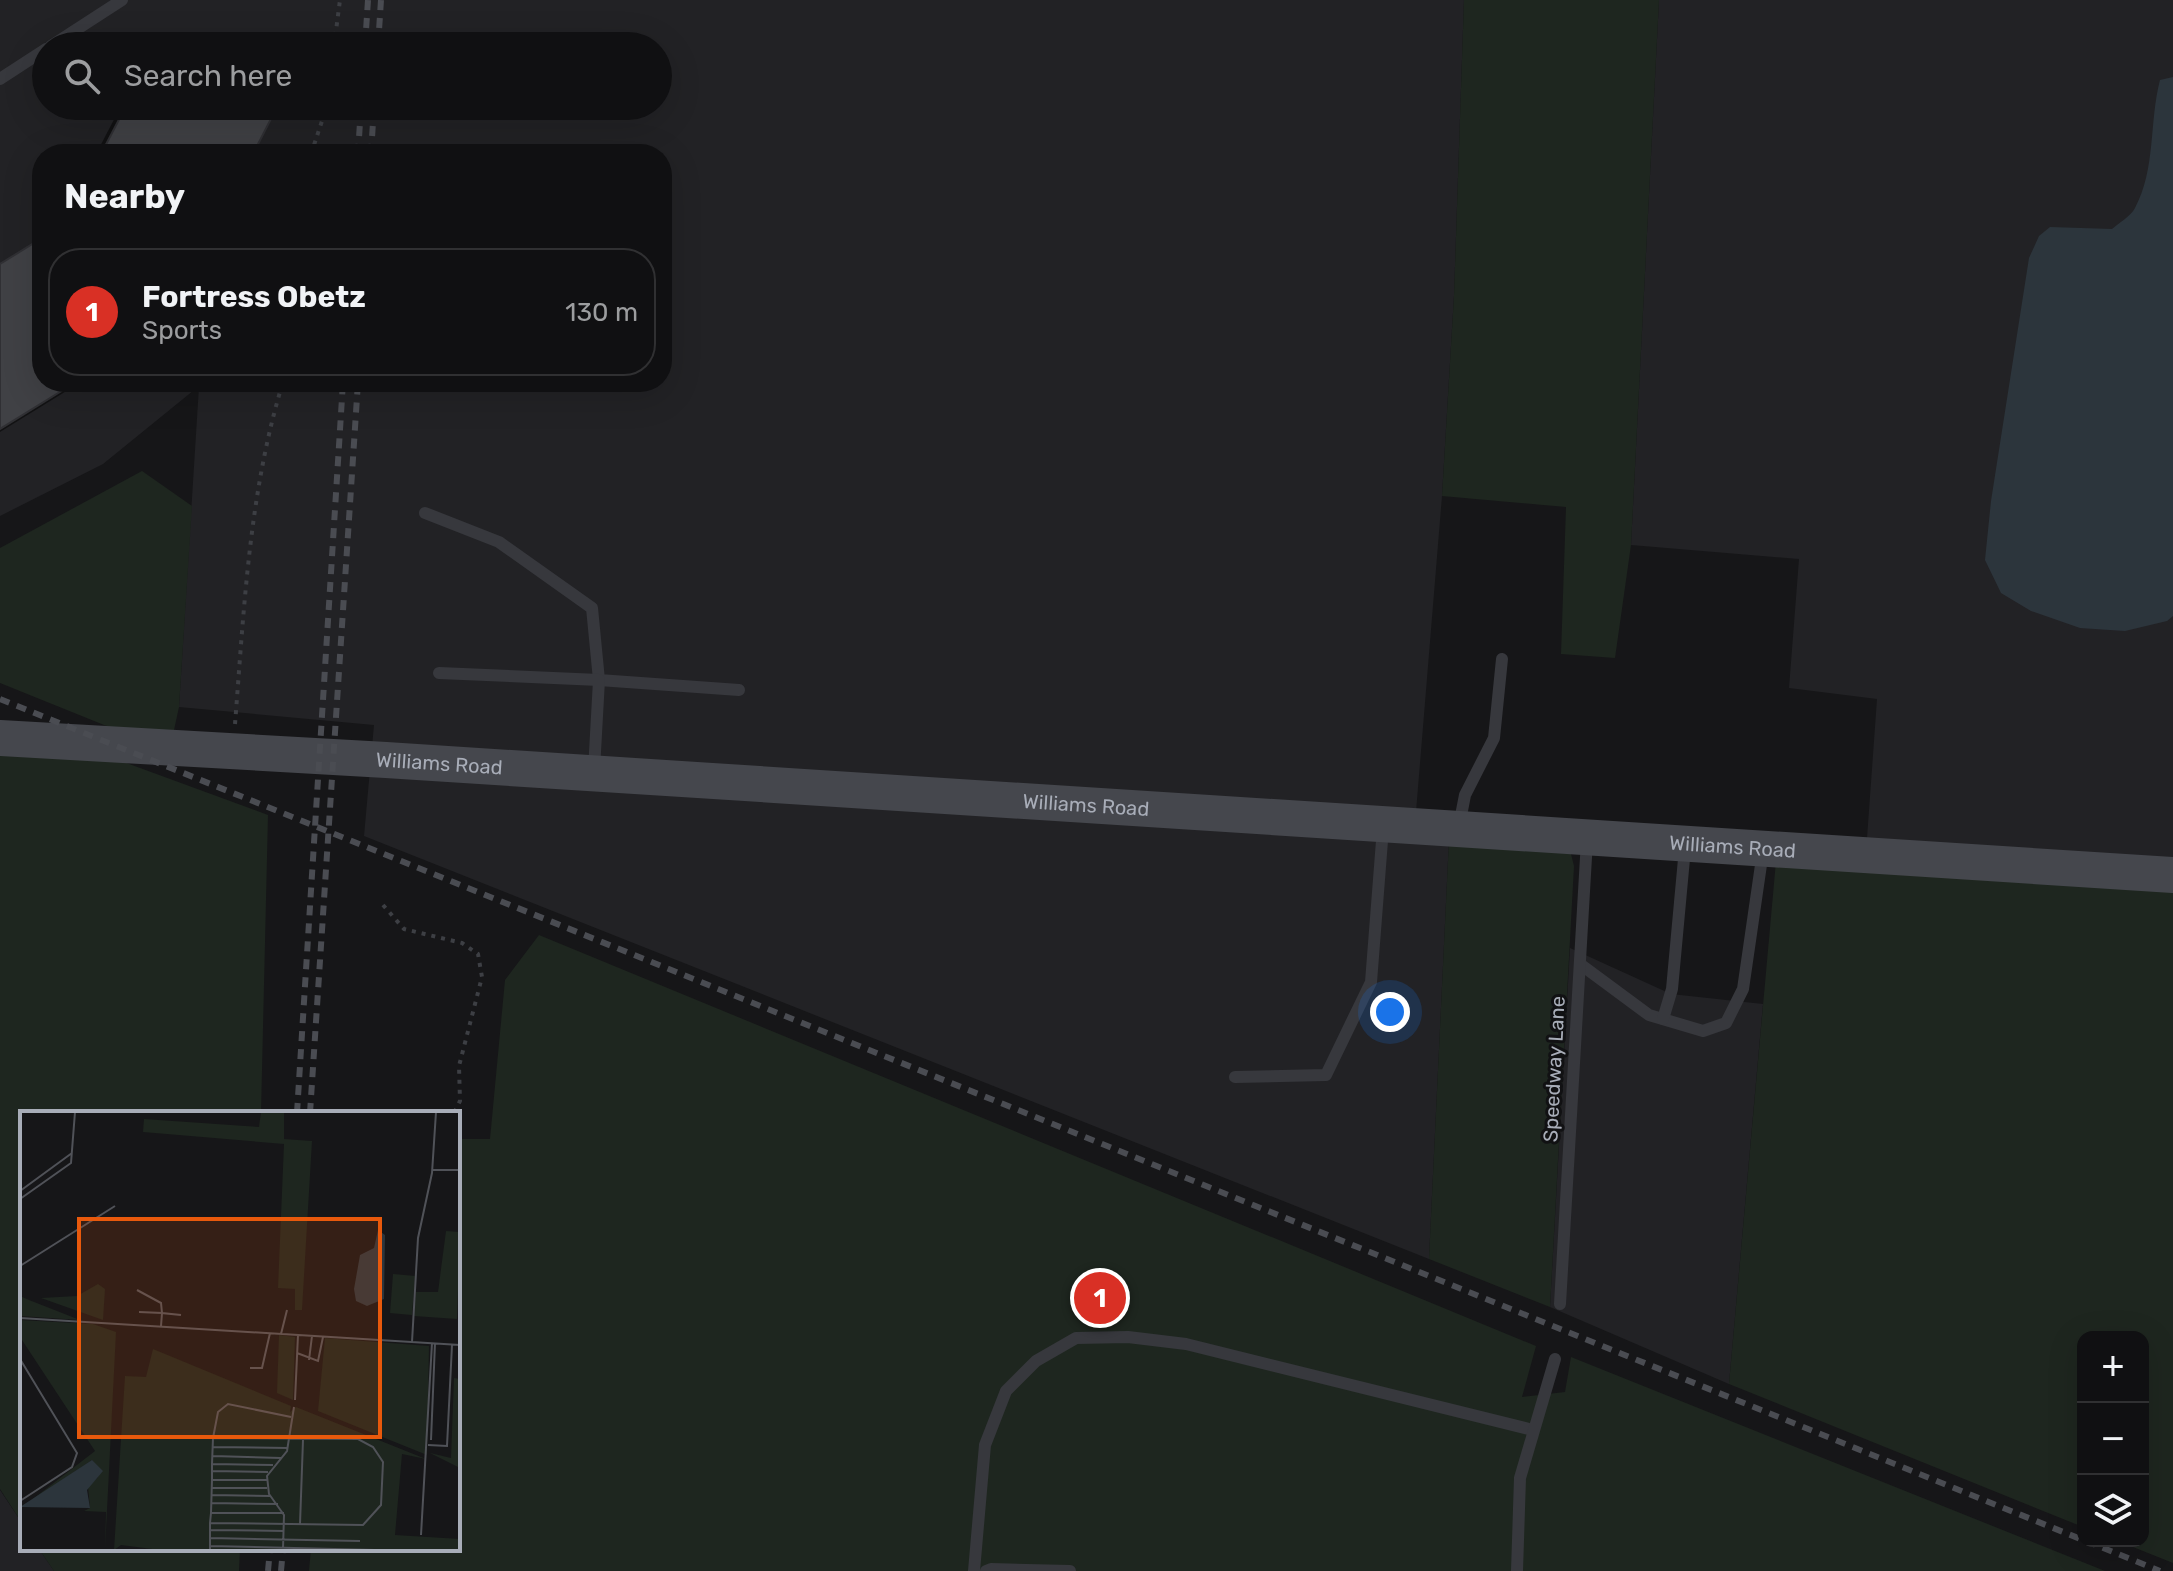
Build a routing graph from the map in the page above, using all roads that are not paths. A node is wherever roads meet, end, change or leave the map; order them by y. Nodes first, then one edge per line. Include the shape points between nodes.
1 (122, 0) edge
2 (73, 32) edge
3 (32, 58) edge
4 (0, 79) edge
5 (425, 513) dead end
6 (1502, 659) dead end
7 (439, 673) dead end
8 (599, 680) junction
9 (739, 690) dead end
10 (0, 738) edge
11 (594, 773) junction
12 (1383, 825) junction
13 (1459, 829) junction
14 (1587, 836) junction
15 (1685, 843) junction
16 (1763, 848) junction
17 (2173, 875) edge
18 (1580, 964) junction
19 (1663, 1019) junction
20 (1235, 1077) dead end
21 (1560, 1304) dead end
22 (1555, 1359) dead end
23 (1533, 1430) junction
24 (974, 1571) edge
25 (986, 1571) edge
26 (1070, 1571) edge
27 (1517, 1571) edge

1 - 2 lane
3 - 4 lane
5 - 8 lane via 499,542 592,608
6 - 13 lane via 1494,738 1465,795
7 - 8 lane
8 - 9 lane
8 - 11 lane
10 - 11 main road, Williams Road
11 - 12 main road, Williams Road
12 - 13 main road, Williams Road
12 - 20 lane via 1371,982 1326,1075
13 - 14 main road, Williams Road
14 - 15 main road, Williams Road
14 - 18 lane, Speedway Lane
15 - 16 main road, Williams Road
15 - 19 lane via 1677,952
16 - 17 main road, Williams Road
16 - 19 lane via 1743,989 1726,1023 1703,1031
18 - 19 lane via 1649,1015
18 - 21 lane, Speedway Lane
22 - 23 lane
23 - 24 lane via 1186,1344 1076,1338 1036,1361 1006,1391 985,1445
23 - 27 lane via 1520,1478
25 - 26 lane

